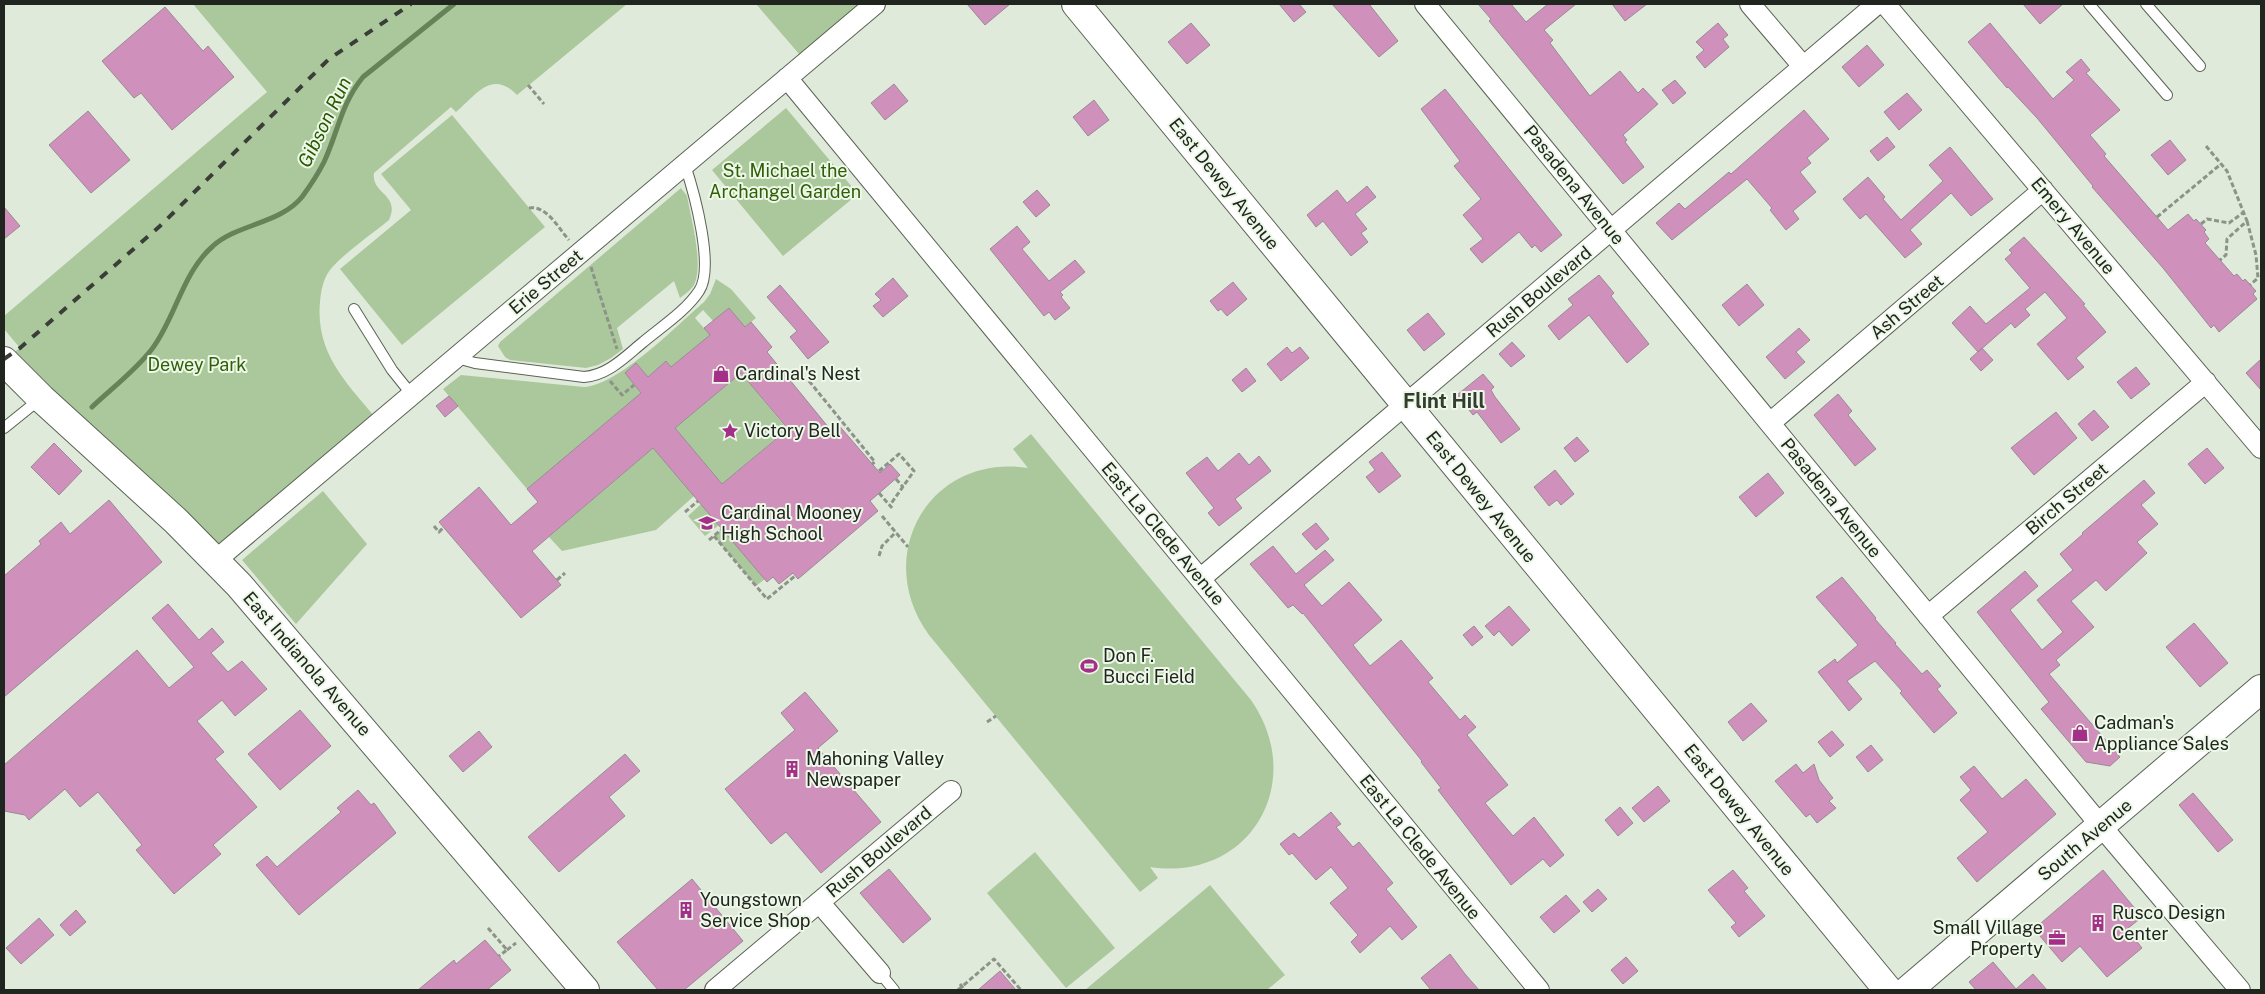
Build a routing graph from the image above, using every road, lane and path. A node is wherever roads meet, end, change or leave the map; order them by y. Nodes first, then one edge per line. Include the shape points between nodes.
1 (875, 4) edge
2 (1076, 4) edge
3 (1425, 4) edge
4 (1750, 4) edge
5 (1877, 4) edge
6 (1884, 4) edge
7 (2089, 4) edge
8 (2146, 4) edge
9 (1802, 65) junction
10 (2200, 66) dead end
11 (787, 78) junction
12 (528, 85) dead end
13 (2167, 95) dead end
14 (544, 104) dead end
15 (2206, 146) dead end
16 (2221, 164) junction
17 (686, 165) junction
18 (2043, 190) junction
19 (2244, 212) junction
20 (2158, 217) dead end
21 (2247, 221) junction
22 (2201, 224) dead end
23 (1611, 230) junction
24 (2220, 260) dead end
25 (2250, 285) dead end
26 (354, 309) dead end
27 (604, 309) dead end
28 (457, 358) junction
29 (4, 361) edge
30 (621, 361) junction
31 (609, 380) dead end
32 (809, 381) dead end
33 (2206, 382) junction
34 (634, 385) dead end
35 (412, 395) junction
36 (41, 398) junction
37 (1405, 405) junction
38 (1770, 423) junction
39 (4, 428) edge
40 (2261, 448) edge
41 (872, 464) dead end
42 (878, 471) dead end
43 (896, 479) dead end
44 (903, 487) junction
45 (880, 493) dead end
46 (698, 501) dead end
47 (685, 512) dead end
48 (882, 516) dead end
49 (434, 526) dead end
50 (444, 527) dead end
51 (722, 529) dead end
52 (896, 532) junction
53 (714, 536) junction
54 (709, 540) dead end
55 (908, 547) dead end
56 (879, 556) dead end
57 (216, 560) junction
58 (565, 573) dead end
59 (795, 576) dead end
60 (1200, 579) junction
61 (557, 580) dead end
62 (1928, 616) junction
63 (2261, 689) edge
64 (996, 716) dead end
65 (988, 722) dead end
66 (950, 791) dead end
67 (2101, 826) junction
68 (819, 902) junction
69 (488, 928) dead end
70 (521, 938) dead end
71 (507, 950) junction
72 (499, 956) dead end
73 (880, 973) joint
74 (962, 987) edge
75 (585, 990) edge
76 (715, 990) edge
77 (894, 990) edge
78 (958, 990) edge
79 (1021, 990) edge
80 (1539, 990) edge
81 (1888, 990) edge
82 (1908, 990) edge
83 (2240, 990) edge

1 - 11 street, Erie Street
2 - 37 street, East Dewey Avenue
3 - 23 street, Pasadena Avenue
4 - 9 street
5 - 9 street, Rush Boulevard
6 - 18 street, Emery Avenue
7 - 13 lane
8 - 10 lane
9 - 23 street, Rush Boulevard
11 - 17 street, Erie Street
11 - 60 street, East La Clede Avenue
12 - 14 path
15 - 16 path
16 - 19 path
16 - 20 path
17 - 28 street, Erie Street
17 - 30 lane via 695,196 706,263 703,286 691,301
18 - 33 street, Emery Avenue
18 - 38 street, Ash Street
19 - 21 path
19 - 22 path via 2229,223 2207,219
21 - 24 path via 2227,239 2226,254
21 - 25 path via 2258,278
23 - 37 street, Rush Boulevard
23 - 38 street, Pasadena Avenue
26 - 35 lane via 392,370
27 - 30 path
28 - 30 lane via 584,377 599,374
28 - 35 street, Erie Street
29 - 36 street, East Indianola Avenue
31 - 34 path via 622,395
32 - 41 path via 875,462
33 - 40 street, Emery Avenue
33 - 62 street, Birch Street
35 - 57 street, Erie Street
36 - 39 lane
36 - 57 street, East Indianola Avenue
37 - 60 street, Rush Boulevard
37 - 81 street, East Dewey Avenue
38 - 62 street, Pasadena Avenue
42 - 44 path via 899,454 914,471
43 - 44 path
44 - 45 path via 891,506
46 - 47 path
48 - 52 path
49 - 50 path via 438,532
51 - 53 path
52 - 55 path
52 - 56 path via 882,546
53 - 54 path
53 - 59 path via 767,599
57 - 75 street, East Indianola Avenue
58 - 61 path
60 - 80 street, East La Clede Avenue
62 - 67 street, Pasadena Avenue
63 - 67 street, South Avenue
64 - 65 path
66 - 68 street, Rush Boulevard
67 - 82 street, South Avenue
67 - 83 street, Pasadena Avenue
68 - 73 street
68 - 76 street, Rush Boulevard
69 - 71 path
70 - 71 path
71 - 72 path
73 - 77 lane
74 - 78 path
74 - 79 path via 994,959

